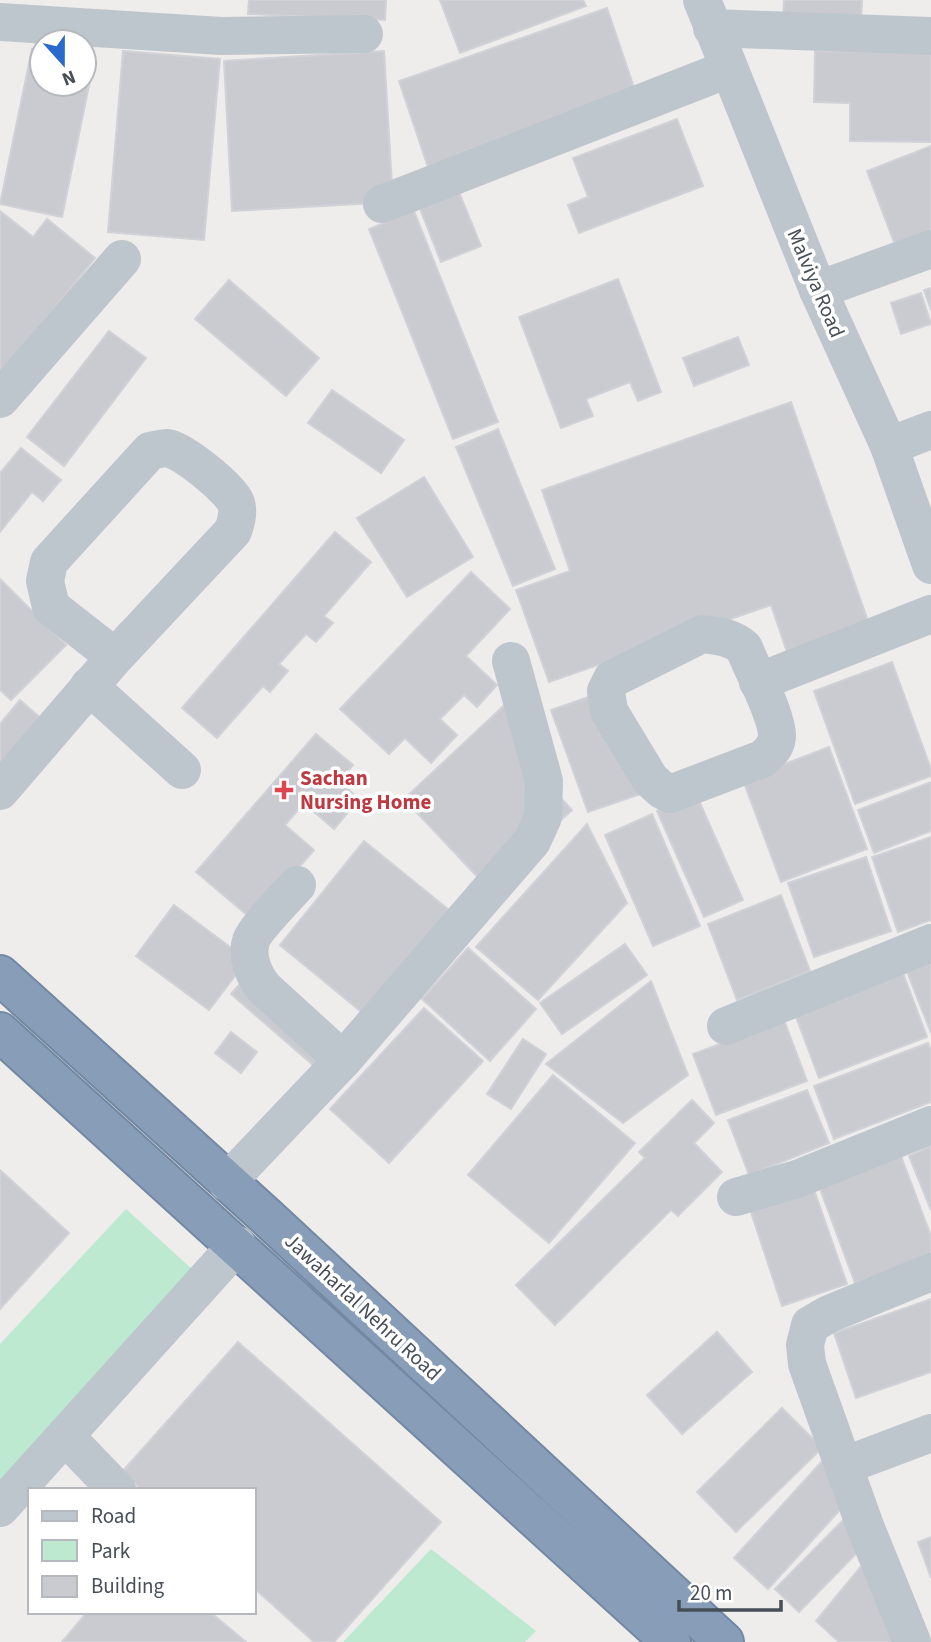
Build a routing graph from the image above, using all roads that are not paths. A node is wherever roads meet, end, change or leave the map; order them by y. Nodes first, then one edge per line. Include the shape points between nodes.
1 (707, 14) edge
2 (0, 22) edge
3 (364, 34) dead end
4 (931, 36) edge
5 (728, 69) junction
6 (383, 204) dead end
7 (931, 249) edge
8 (122, 258) dead end
9 (818, 290) junction
10 (0, 399) edge
11 (931, 430) edge
12 (889, 446) junction
13 (931, 565) edge
14 (931, 614) edge
15 (115, 657) junction
16 (511, 661) dead end
17 (758, 682) junction
18 (89, 686) junction
19 (182, 770) dead end
20 (0, 791) edge
21 (297, 885) dead end
22 (931, 943) edge
23 (0, 975) edge
24 (726, 1026) dead end
25 (0, 1031) edge
26 (343, 1060) junction
27 (931, 1125) edge
28 (227, 1182) junction
29 (736, 1197) dead end
30 (237, 1245) junction
31 (931, 1272) edge
32 (931, 1433) edge
33 (65, 1436) junction
34 (862, 1459) dead end
35 (115, 1488) edge
36 (0, 1508) edge
37 (671, 1642) edge
38 (724, 1642) edge
39 (912, 1642) edge

1 - 4 street
1 - 5 street, Malviya Road
2 - 3 street via 221,36
5 - 6 street
5 - 9 street, Malviya Road
7 - 9 street
8 - 10 street
9 - 12 street, Malviya Road
11 - 12 street
12 - 13 street, Malviya Road
14 - 17 street
15 - 15 street via 233,531 237,516 236,502 223,485 165,448 150,452 49,562 45,581 51,607
15 - 18 street
16 - 26 street via 544,781 543,817 532,841
17 - 17 street via 774,719 777,738 772,751 670,794 650,779 609,711 606,691 612,679 702,634 737,642
18 - 19 street
18 - 20 street
21 - 26 street via 251,940 250,959 264,988
22 - 24 street
23 - 28 highway, Jawaharlal Nehru Road
25 - 30 highway, Jawaharlal Nehru Road
26 - 28 street
27 - 29 street via 797,1180
28 - 38 highway, Jawaharlal Nehru Road
30 - 33 street
30 - 37 highway, Jawaharlal Nehru Road
31 - 39 street via 810,1325 805,1345 807,1364 865,1526
32 - 34 street
33 - 35 street
33 - 36 street

